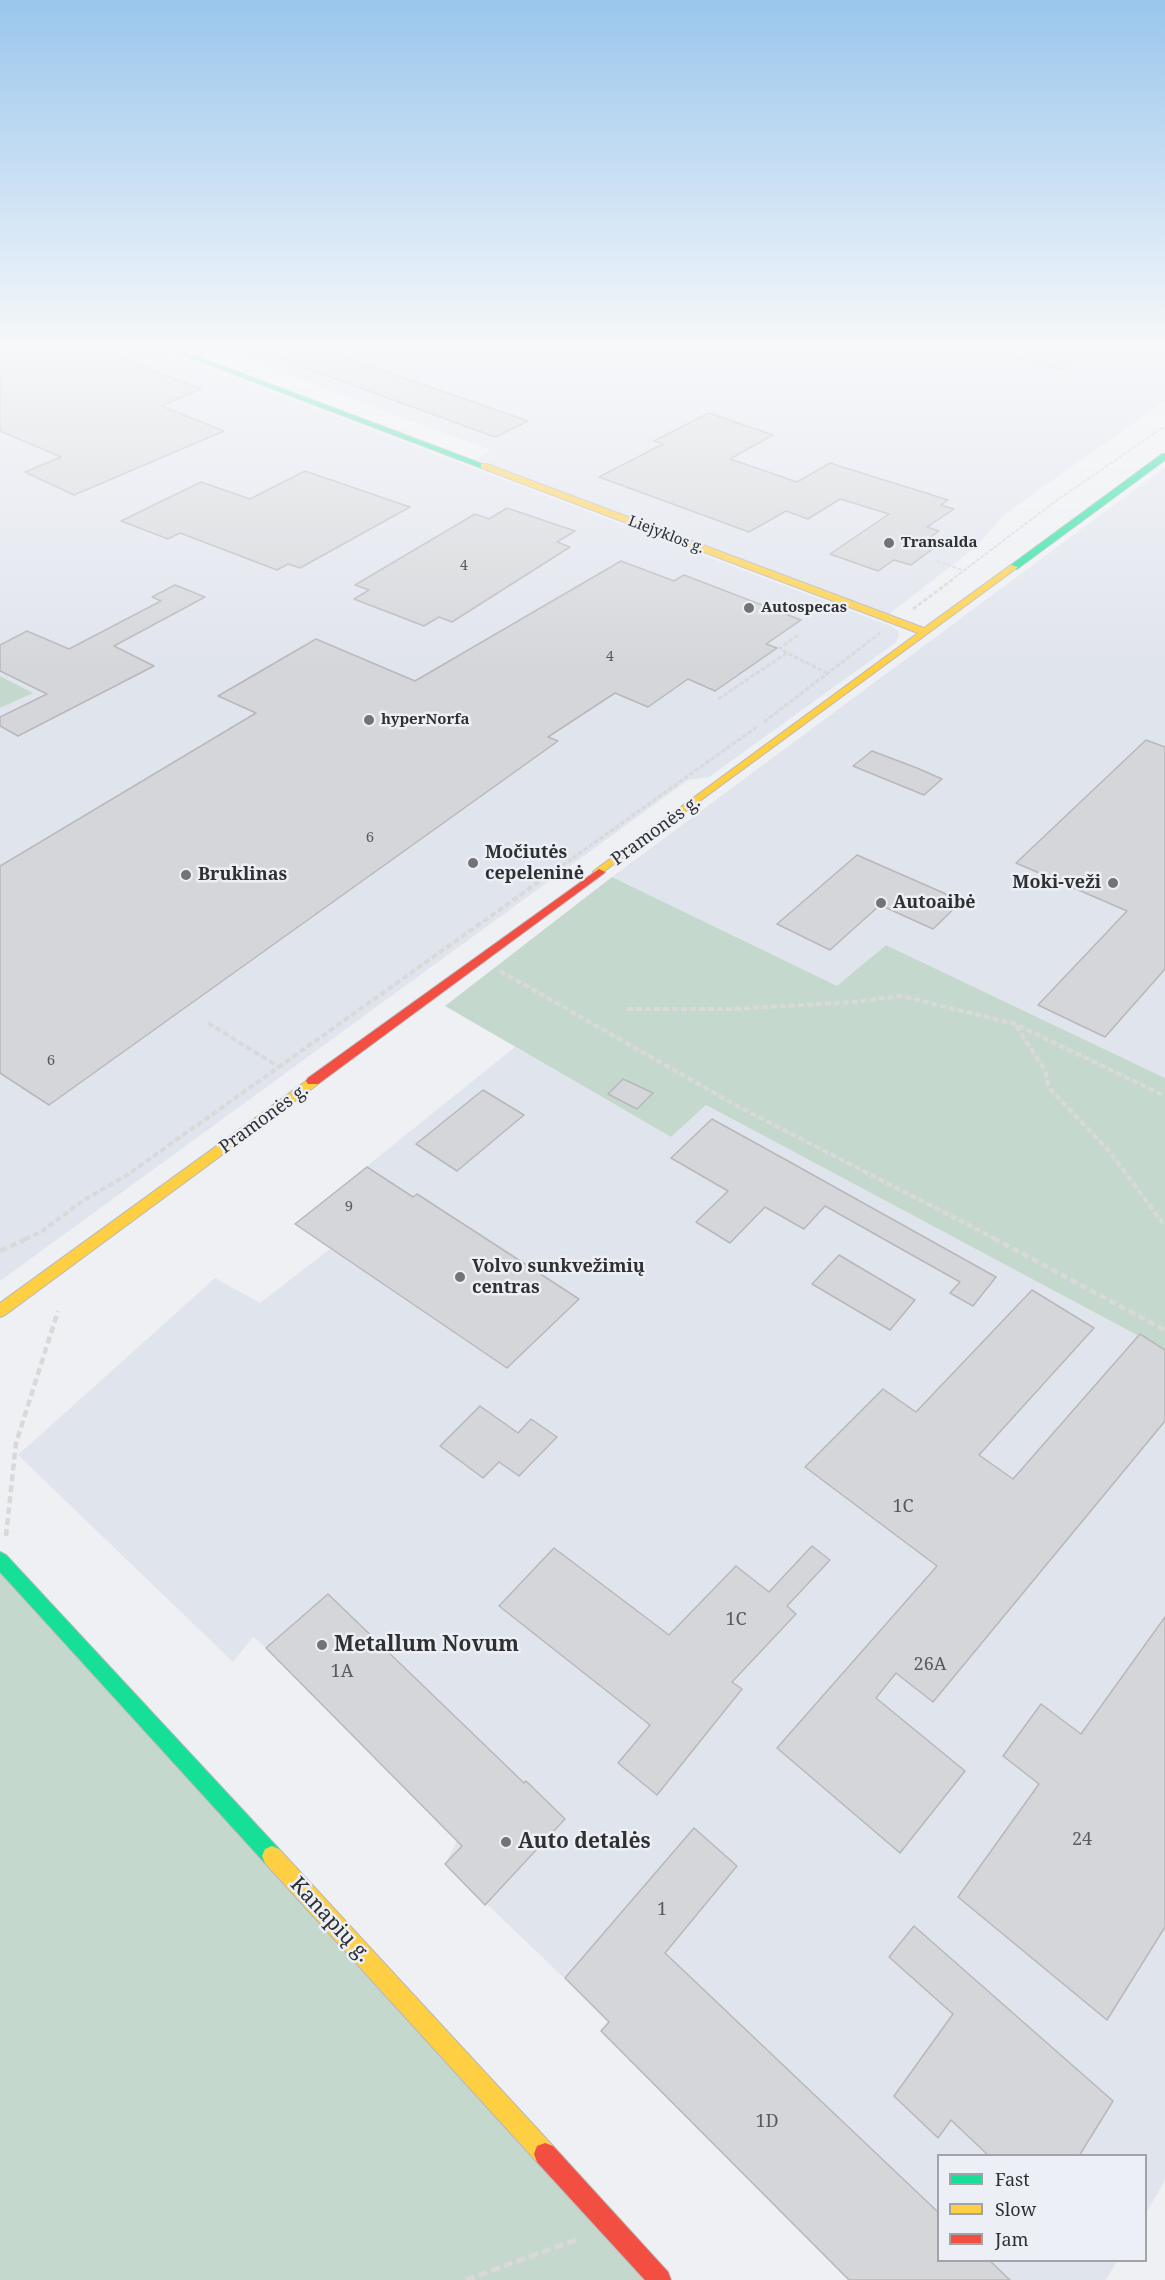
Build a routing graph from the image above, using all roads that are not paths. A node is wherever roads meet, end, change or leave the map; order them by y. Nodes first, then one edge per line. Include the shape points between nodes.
1 (458, 455) edge
2 (1165, 456) edge
3 (925, 632) junction
4 (0, 1311) edge
5 (1, 1562) edge
6 (660, 2280) edge

1 - 3 main road, Liejyklos g.
2 - 3 main road, Pramonės g.
3 - 4 main road, Pramonės g.
5 - 6 main road, Kanapių g.

